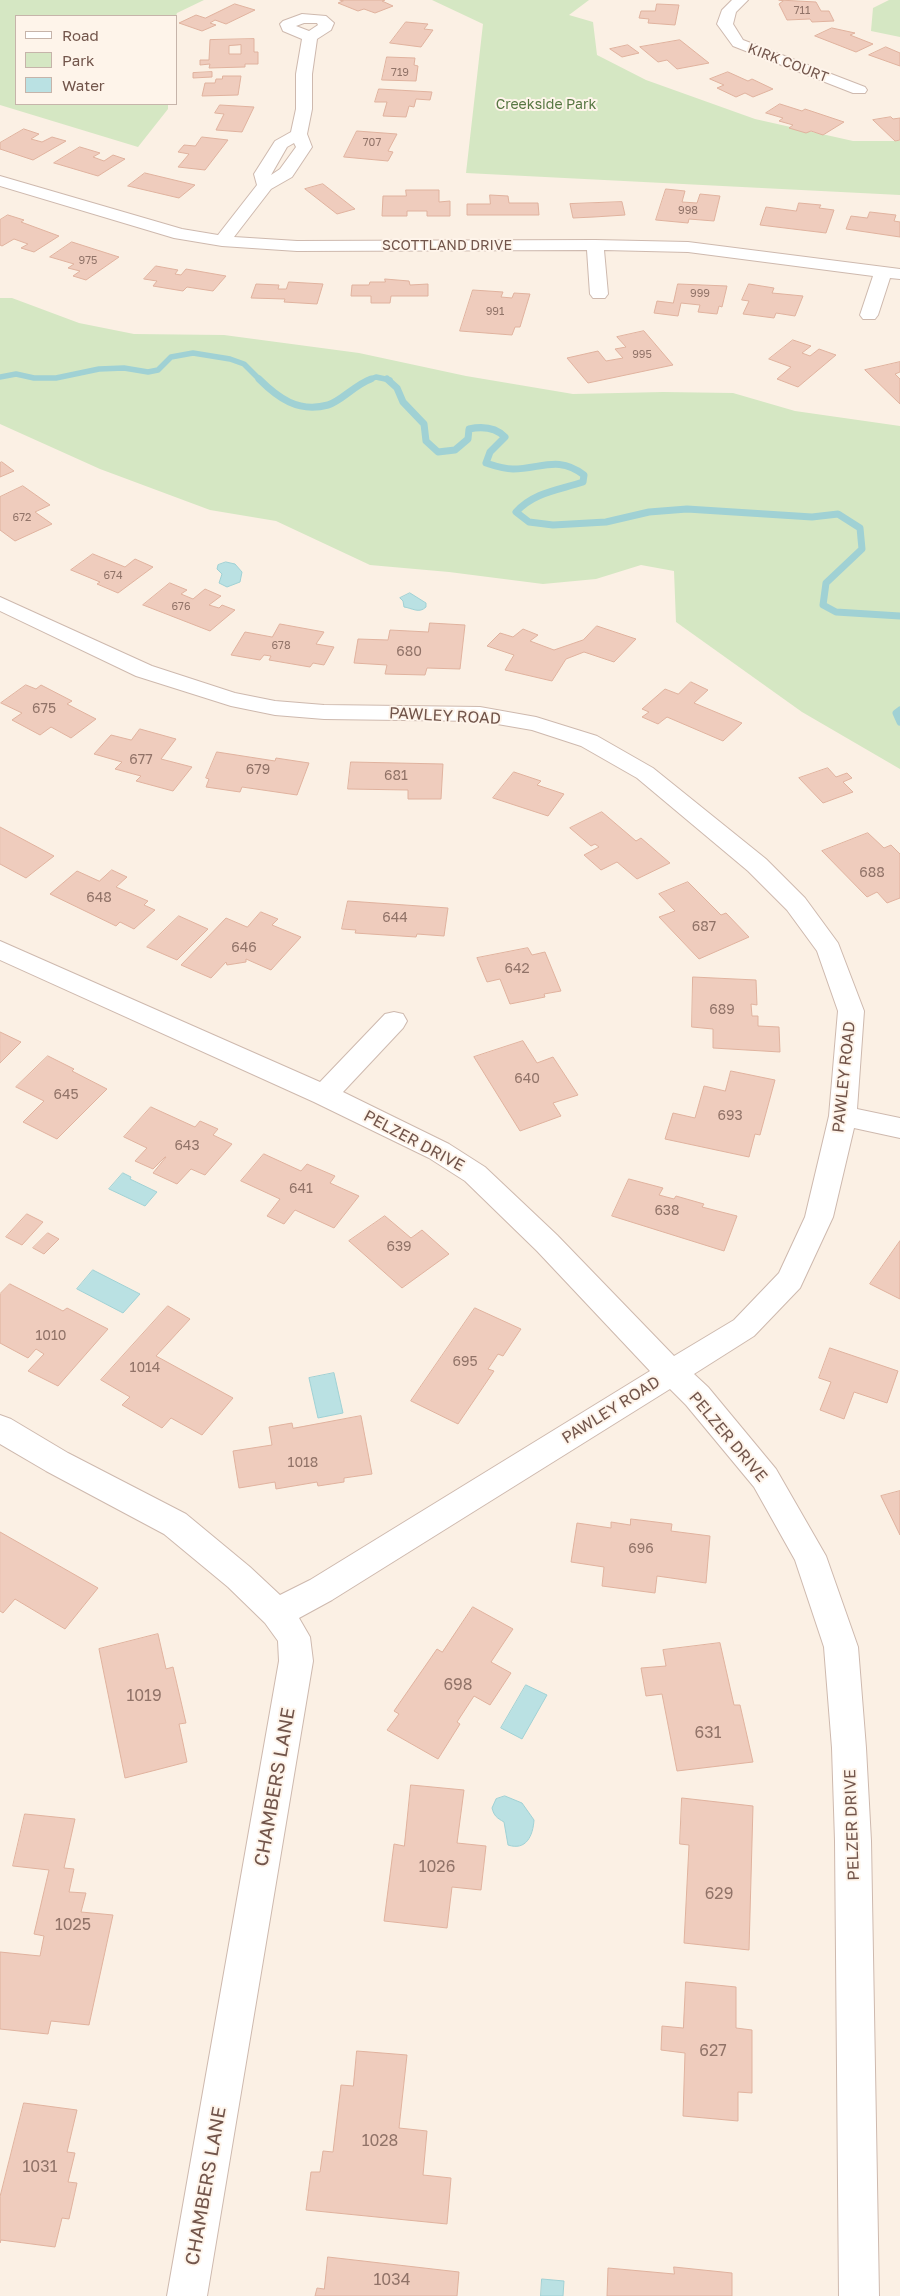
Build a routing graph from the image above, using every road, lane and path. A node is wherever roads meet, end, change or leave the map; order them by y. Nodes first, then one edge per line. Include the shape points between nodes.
1 (741, 0) edge
2 (310, 37) dead end
3 (859, 90) dead end
4 (0, 181) edge
5 (222, 241) junction
6 (595, 245) junction
7 (892, 273) edge
8 (599, 294) dead end
9 (869, 315) dead end
10 (0, 603) edge
11 (0, 950) edge
12 (394, 1021) dead end
13 (324, 1095) junction
14 (844, 1116) junction
15 (900, 1128) edge
16 (671, 1373) junction
17 (0, 1428) edge
18 (277, 1613) junction
19 (187, 2296) edge
20 (859, 2296) edge

1 - 3 street, KIRK COURT via 729,10 725,24 738,43
2 - 5 street via 300,134 304,148 286,173 265,186
4 - 5 street, SCOTTLAND DRIVE via 155,227
5 - 6 street, SCOTTLAND DRIVE via 297,246
6 - 7 street, SCOTTLAND DRIVE via 688,247
6 - 8 street
7 - 9 street
10 - 14 street, PAWLEY ROAD via 144,671 231,699 275,708 324,712 480,714 536,724 589,741 645,773 757,865 796,904 829,949 851,1011
11 - 13 street, PELZER DRIVE
12 - 13 street
13 - 16 street, PELZER DRIVE via 439,1152 475,1174 547,1242
14 - 15 street
14 - 16 street, PAWLEY ROAD via 819,1217 790,1280 744,1328
16 - 18 street, PAWLEY ROAD via 321,1590
16 - 20 street, PELZER DRIVE via 697,1396 765,1478 810,1556 841,1647 853,1841
17 - 18 street, CHAMBERS LANE via 175,1524 240,1577
18 - 19 street, CHAMBERS LANE via 294,1637 296,1661

